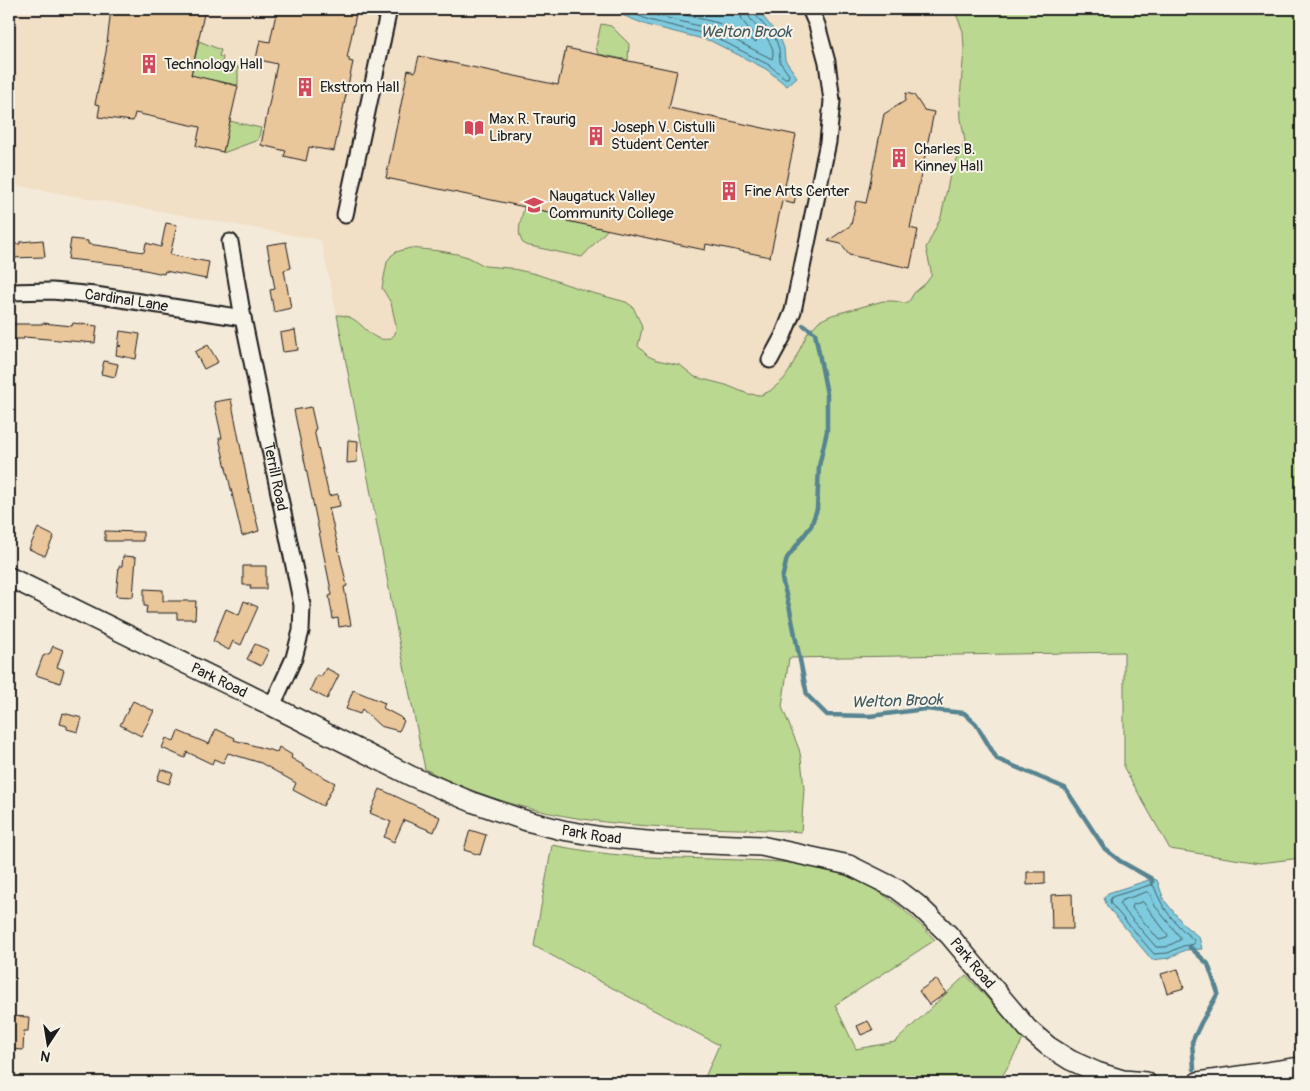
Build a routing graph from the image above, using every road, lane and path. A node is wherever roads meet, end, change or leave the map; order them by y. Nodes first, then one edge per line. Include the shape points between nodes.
1 (389, 9) edge
2 (810, 9) edge
3 (345, 215) dead end
4 (230, 242) dead end
5 (9, 292) edge
6 (243, 318) junction
7 (770, 360) dead end
8 (9, 577) edge
9 (272, 706) junction
10 (1301, 1067) edge
11 (1146, 1082) edge
12 (1198, 1082) edge

1 - 3 street
2 - 7 street via 827,62 832,101 828,142 793,311
4 - 6 street, Terrill Road
5 - 6 street, Cardinal Lane via 95,295
6 - 9 street, Terrill Road via 302,605 301,631 294,658
8 - 9 main road, Park Road
9 - 11 main road, Park Road via 411,776 527,821 612,838 761,846 849,865 897,889 918,905 949,935 1028,1029 1048,1046 1097,1072 1123,1080
10 - 12 main road

